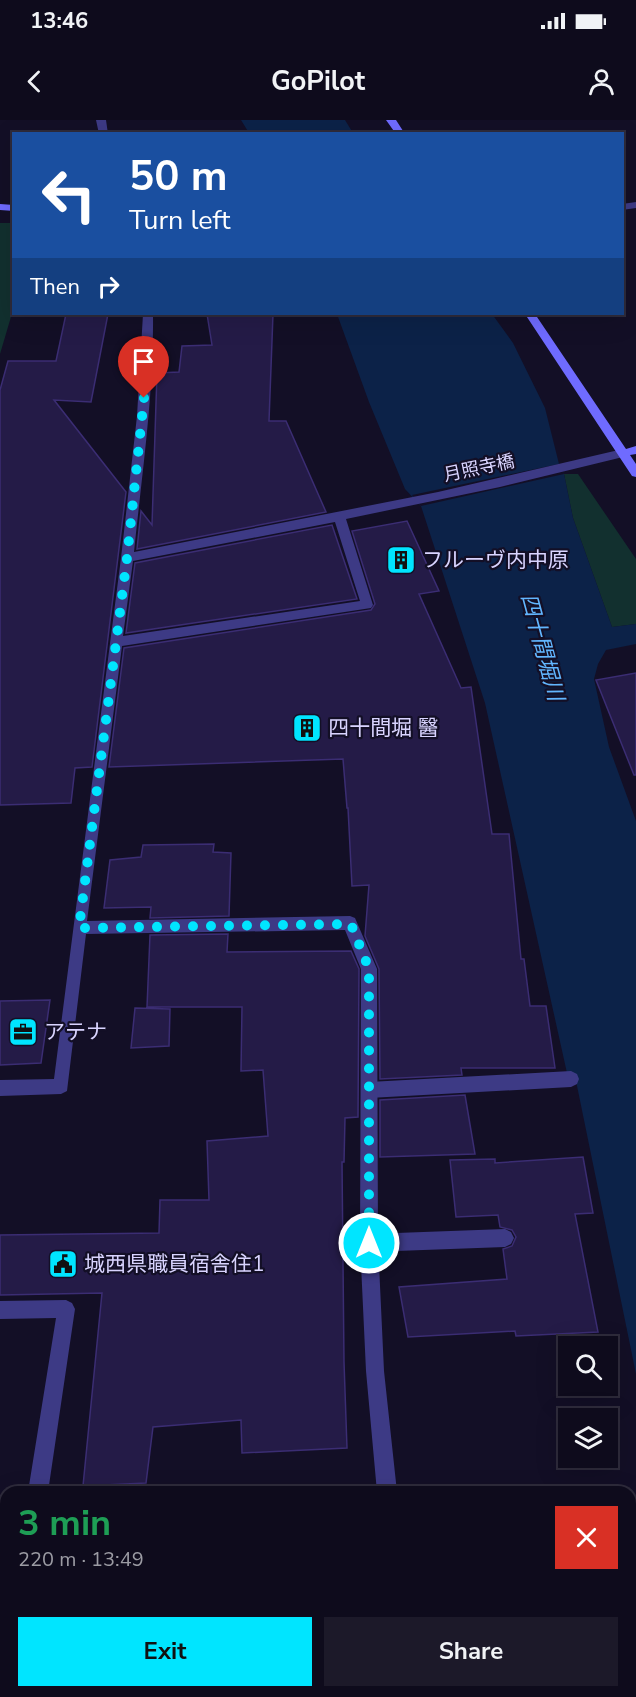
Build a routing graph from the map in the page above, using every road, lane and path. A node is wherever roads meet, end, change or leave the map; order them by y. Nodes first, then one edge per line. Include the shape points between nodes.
1 (148, 315) edge
2 (531, 315) edge
3 (636, 450) edge
4 (623, 453) junction
5 (636, 473) edge
6 (339, 516) junction
7 (127, 558) junction
8 (117, 642) junction
9 (79, 928) junction
10 (571, 1079) dead end
11 (0, 1088) edge
12 (369, 1090) junction
13 (505, 1238) dead end
14 (369, 1243) junction
15 (0, 1310) edge
16 (39, 1486) edge
17 (386, 1486) edge

1 - 7 street via 144,406
2 - 4 street
3 - 4 street
4 - 5 street
4 - 6 street, 月照寺橋
6 - 7 street, 月照寺橋
6 - 8 street via 367,605
7 - 8 street
8 - 9 street
9 - 11 street via 62,1086
9 - 12 street via 351,924 369,969
10 - 12 street
12 - 14 street
13 - 14 street
14 - 17 street via 375,1371
15 - 16 street via 66,1310

